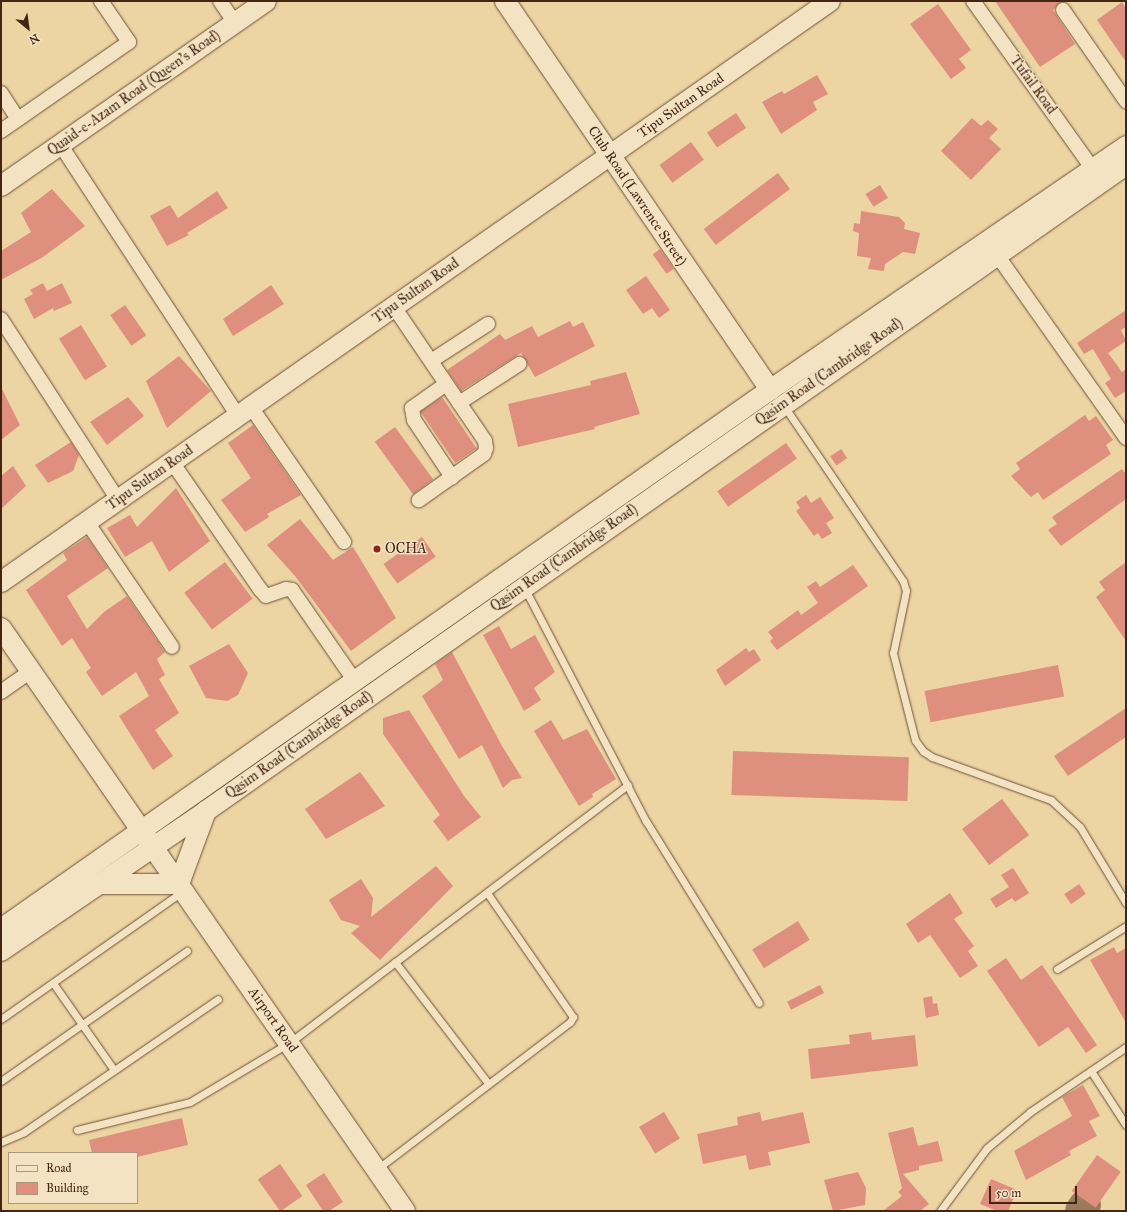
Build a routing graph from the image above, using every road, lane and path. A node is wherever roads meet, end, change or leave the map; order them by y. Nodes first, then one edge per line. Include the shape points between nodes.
1 (101, 1) edge
2 (220, 1) edge
3 (266, 1) edge
4 (505, 1) edge
5 (830, 1) edge
6 (973, 1) edge
7 (1063, 10) dead end
8 (235, 23) junction
9 (1, 94) edge
10 (1126, 101) edge
11 (18, 119) junction
12 (1, 131) edge
13 (60, 144) junction
14 (1126, 146) edge
15 (610, 155) junction
16 (1126, 165) edge
17 (1093, 169) junction
18 (1, 186) edge
19 (997, 255) junction
20 (394, 307) junction
21 (1, 319) edge
22 (488, 324) dead end
23 (431, 361) junction
24 (519, 364) dead end
25 (446, 384) junction
26 (776, 397) junction
27 (459, 403) junction
28 (244, 411) junction
29 (1126, 438) edge
30 (172, 462) junction
31 (452, 477) junction
32 (118, 500) junction
33 (419, 500) dead end
34 (87, 522) junction
35 (344, 542) dead end
36 (1, 582) edge
37 (524, 587) junction
38 (1, 628) edge
39 (172, 647) dead end
40 (31, 671) junction
41 (354, 680) junction
42 (1, 692) edge
43 (628, 785) junction
44 (206, 811) junction
45 (141, 830) junction
46 (153, 847) junction
47 (97, 884) junction
48 (181, 887) junction
49 (487, 893) junction
50 (1126, 904) edge
51 (1126, 926) edge
52 (1, 929) edge
53 (1, 951) edge
54 (187, 951) dead end
55 (395, 962) junction
56 (1057, 969) dead end
57 (53, 983) junction
58 (218, 999) dead end
59 (759, 1003) dead end
60 (1, 1019) edge
61 (83, 1024) junction
62 (289, 1043) junction
63 (1126, 1047) edge
64 (114, 1070) junction
65 (1091, 1071) junction
66 (1, 1081) edge
67 (488, 1083) junction
68 (1126, 1125) edge
69 (77, 1130) dead end
70 (1, 1142) edge
71 (376, 1170) junction
72 (405, 1211) edge
73 (940, 1211) edge

1 - 11 street via 129,42
2 - 8 street
3 - 8 main road, Quaid-e-Azam Road (Queen's Road)
4 - 15 main road, Club Road (Lawrence Street)
5 - 15 main road, Tipu Sultan Road
6 - 17 street, Tufail Road
7 - 10 street
8 - 13 main road, Quaid-e-Azam Road (Queen's Road)
9 - 11 street
11 - 12 street
13 - 18 main road, Quaid-e-Azam Road (Queen's Road)
13 - 28 street
14 - 17 main road, Qasim Road (Cambridge Road)
15 - 20 main road, Tipu Sultan Road
15 - 26 main road, Club Road (Lawrence Street)
16 - 19 main road, Qasim Road (Cambridge Road)
17 - 26 main road, Qasim Road (Cambridge Road)
19 - 26 main road, Qasim Road (Cambridge Road)
19 - 29 street
20 - 23 street
20 - 28 main road, Tipu Sultan Road
21 - 32 street
22 - 23 street
23 - 25 street
24 - 27 street
25 - 27 street
25 - 31 street via 412,408 414,420
26 - 37 main road, Qasim Road (Cambridge Road)
26 - 41 main road, Qasim Road (Cambridge Road)
26 - 50 lane via 903,581 906,591 893,654 914,740 932,757 1051,800 1080,827
27 - 31 street via 486,448 484,454
28 - 30 main road, Tipu Sultan Road
28 - 35 street
30 - 32 main road, Tipu Sultan Road
30 - 41 street via 260,589 266,596 286,589 292,590
31 - 33 street
32 - 34 main road, Tipu Sultan Road
34 - 36 main road, Tipu Sultan Road
34 - 39 street
37 - 43 lane
37 - 44 main road, Qasim Road (Cambridge Road)
38 - 40 main road, Airport Road
40 - 42 street
40 - 45 main road, Airport Road
41 - 45 main road, Qasim Road (Cambridge Road)
43 - 49 lane
43 - 59 lane via 646,820
44 - 46 main road, Qasim Road (Cambridge Road)
44 - 48 main road
45 - 46 main road, Airport Road
45 - 52 main road, Qasim Road (Cambridge Road)
46 - 47 main road, Qasim Road (Cambridge Road)
46 - 48 main road, Airport Road
47 - 48 main road
47 - 53 main road, Qasim Road (Cambridge Road)
48 - 57 lane
48 - 62 main road, Airport Road
49 - 55 lane
49 - 67 lane via 573,1017 570,1022
51 - 56 lane
54 - 61 lane
55 - 62 lane
55 - 67 lane
57 - 60 lane
57 - 61 lane
58 - 64 lane
61 - 64 lane
61 - 66 lane
62 - 69 lane via 190,1102
62 - 71 main road, Airport Road
63 - 65 lane
64 - 70 lane via 24,1132
65 - 68 lane
65 - 73 lane via 1030,1112 987,1148
67 - 71 lane
71 - 72 main road, Airport Road

